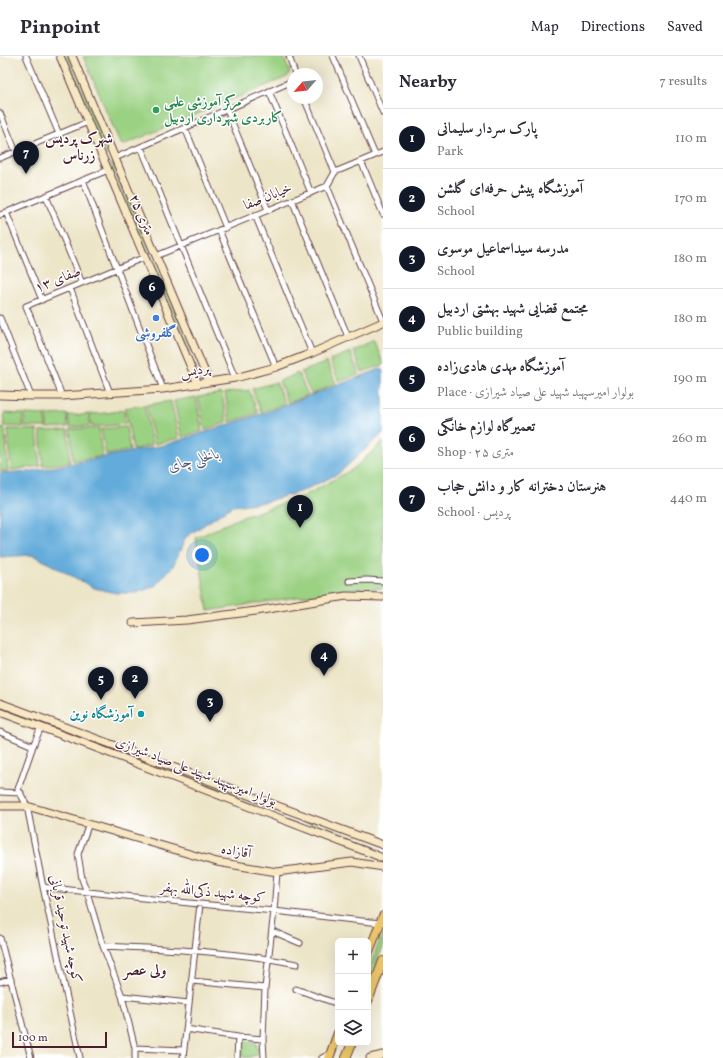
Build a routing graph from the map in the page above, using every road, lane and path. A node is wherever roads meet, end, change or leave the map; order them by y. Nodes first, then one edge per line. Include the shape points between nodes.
1 (26, 56) edge
2 (60, 56) edge
3 (72, 56) edge
4 (289, 56) edge
5 (333, 56) edge
6 (359, 56) edge
7 (293, 68) edge
8 (287, 84) edge
9 (269, 91) junction
10 (307, 104) edge
11 (227, 110) junction
12 (0, 113) edge
13 (383, 113) edge
14 (88, 122) junction
15 (185, 128) junction
16 (59, 134) junction
17 (141, 146) junction
18 (16, 152) junction
19 (383, 152) edge
20 (375, 155) junction
21 (0, 158) edge
22 (115, 158) junction
23 (362, 161) junction
24 (105, 162) junction
25 (108, 170) junction
26 (335, 172) junction
27 (83, 180) junction
28 (327, 186) junction
29 (310, 193) junction
30 (46, 196) junction
31 (292, 200) junction
32 (268, 210) junction
33 (6, 212) junction
34 (383, 214) edge
35 (0, 215) edge
36 (255, 215) junction
37 (226, 228) junction
38 (219, 230) junction
39 (182, 246) junction
40 (156, 256) junction
41 (145, 257) junction
42 (117, 269) junction
43 (82, 283) junction
44 (70, 288) junction
45 (42, 300) junction
46 (0, 318) edge
47 (383, 321) edge
48 (348, 337) junction
49 (312, 353) junction
50 (276, 367) junction
51 (235, 378) junction
52 (209, 382) junction
53 (198, 384) junction
54 (163, 389) junction
55 (110, 393) junction
56 (0, 395) edge
57 (31, 396) junction
58 (62, 396) junction
59 (349, 581) dead end
60 (383, 582) edge
61 (383, 597) edge
62 (133, 623) dead end
63 (0, 703) edge
64 (0, 712) edge
65 (44, 719) junction
66 (41, 727) junction
67 (0, 732) edge
68 (33, 746) junction
69 (0, 792) edge
70 (21, 793) junction
71 (0, 806) edge
72 (27, 806) junction
73 (89, 824) junction
74 (383, 845) edge
75 (383, 858) edge
76 (383, 866) edge
77 (277, 872) junction
78 (43, 887) junction
79 (88, 892) junction
80 (200, 904) junction
81 (274, 911) junction
82 (382, 919) edge
83 (272, 931) junction
84 (0, 938) edge
85 (300, 943) dead end
86 (103, 946) junction
87 (371, 946) edge
88 (195, 950) junction
89 (268, 958) junction
90 (383, 961) edge
91 (297, 964) dead end
92 (11, 979) junction
93 (192, 981) junction
94 (0, 982) edge
95 (265, 988) junction
96 (296, 989) dead end
97 (371, 993) edge
98 (122, 996) junction
99 (189, 1003) junction
100 (335, 1003) edge
101 (186, 1029) junction
102 (238, 1036) junction
103 (263, 1039) junction
104 (335, 1041) edge
105 (351, 1046) edge
106 (134, 1048) junction
107 (184, 1050) junction
108 (383, 1055) edge
109 (329, 1056) edge
110 (32, 1058) edge
111 (80, 1058) edge
112 (136, 1058) edge
113 (183, 1058) edge
114 (237, 1058) edge
115 (264, 1058) edge
116 (322, 1058) edge
117 (346, 1058) edge
118 (370, 1058) edge

1 - 16 street
2 - 14 street, ۲۵ متری
3 - 22 street, ۲۵ متری
4 - 7 street
5 - 20 street
6 - 13 street
8 - 9 street
9 - 11 street
9 - 29 street
10 - 26 street
11 - 15 street
11 - 32 street
12 - 18 street
14 - 16 street
14 - 24 street, ۲۵ متری
15 - 17 street
15 - 37 street
16 - 18 street
17 - 22 street
17 - 39 street
18 - 21 street
19 - 20 street
20 - 23 street
22 - 24 street
22 - 40 street, ۲۵ متری
23 - 26 street
23 - 34 street
24 - 25 street, ۲۵ متری
25 - 27 street
25 - 41 street, ۲۵ متری
26 - 28 street
27 - 30 street
27 - 42 street
28 - 29 street, خیابان صفا
28 - 47 street
29 - 31 street, خیابان صفا
30 - 33 street
30 - 43 street
31 - 32 street, خیابان صفا
31 - 48 street
32 - 36 street, خیابان صفا
33 - 35 street
33 - 45 street
36 - 37 street, خیابان صفا
36 - 49 street
37 - 38 street, خیابان صفا
38 - 39 street, خیابان صفا
38 - 50 street
39 - 40 street, خیابان صفا
39 - 51 street
40 - 52 street, ۲۵ متری
41 - 42 street, صفای ۱۳
41 - 53 street, ۲۵ متری
42 - 43 street, صفای ۱۳
42 - 54 street
43 - 44 street, صفای ۱۳
44 - 45 street, صفای ۱۳
44 - 55 street
45 - 58 street, صفای ۱۳ via 26,306
46 - 57 street
47 - 48 street, پردیس
48 - 49 street, پردیس
49 - 50 street, پردیس
50 - 51 street, پردیس
51 - 52 street, پردیس
52 - 53 street, پردیس
53 - 54 street, پردیس
54 - 55 street, پردیس
55 - 58 street, پردیس
56 - 57 street, پردیس
57 - 58 street, پردیس
59 - 60 street
61 - 62 street via 346,596 187,620
63 - 65 street, بولوار امیرسپهبد شهید علی صیاد شیرازی
64 - 66 street, بولوار امیرسپهبد شهید علی صیاد شیرازی
65 - 66 street
65 - 74 street, بولوار امیرسپهبد شهید علی صیاد شیرازی
66 - 68 street
66 - 75 street, بولوار امیرسپهبد شهید علی صیاد شیرازی
67 - 68 street
68 - 70 street via 18,789
69 - 70 street
70 - 72 street, کوچه شهید توحید قربانی
71 - 72 street, آقازاده
72 - 73 street, آقازاده
72 - 78 street, کوچه شهید توحید قربانی
73 - 77 street, آقازاده via 217,862
73 - 79 street via 78,854 82,879
76 - 77 street, آقازاده via 352,862
77 - 81 street
78 - 79 street, کوچه شهید ذکی‌الله بهفر
78 - 111 street, کوچه شهید توحید قربانی
79 - 80 street, کوچه شهید ذکی‌الله بهفر
79 - 86 street
80 - 81 street, کوچه شهید ذکی‌الله بهفر
80 - 88 street
81 - 82 street, کوچه شهید ذکی‌الله بهفر via 335,918
81 - 83 street
82 - 87 main road
83 - 85 street
83 - 89 street
84 - 92 street
86 - 88 street
86 - 98 street
88 - 89 street
88 - 93 street
89 - 91 street
89 - 95 street
90 - 97 main road
92 - 94 street
92 - 110 street
93 - 95 street
93 - 99 street
95 - 103 street
96 - 100 street
98 - 99 street
98 - 106 street
99 - 101 street
101 - 102 street
101 - 107 street
102 - 103 street
102 - 114 street
103 - 115 street
104 - 109 main road
105 - 117 main road
106 - 107 street
106 - 112 street
107 - 113 street
108 - 118 street
109 - 116 street

